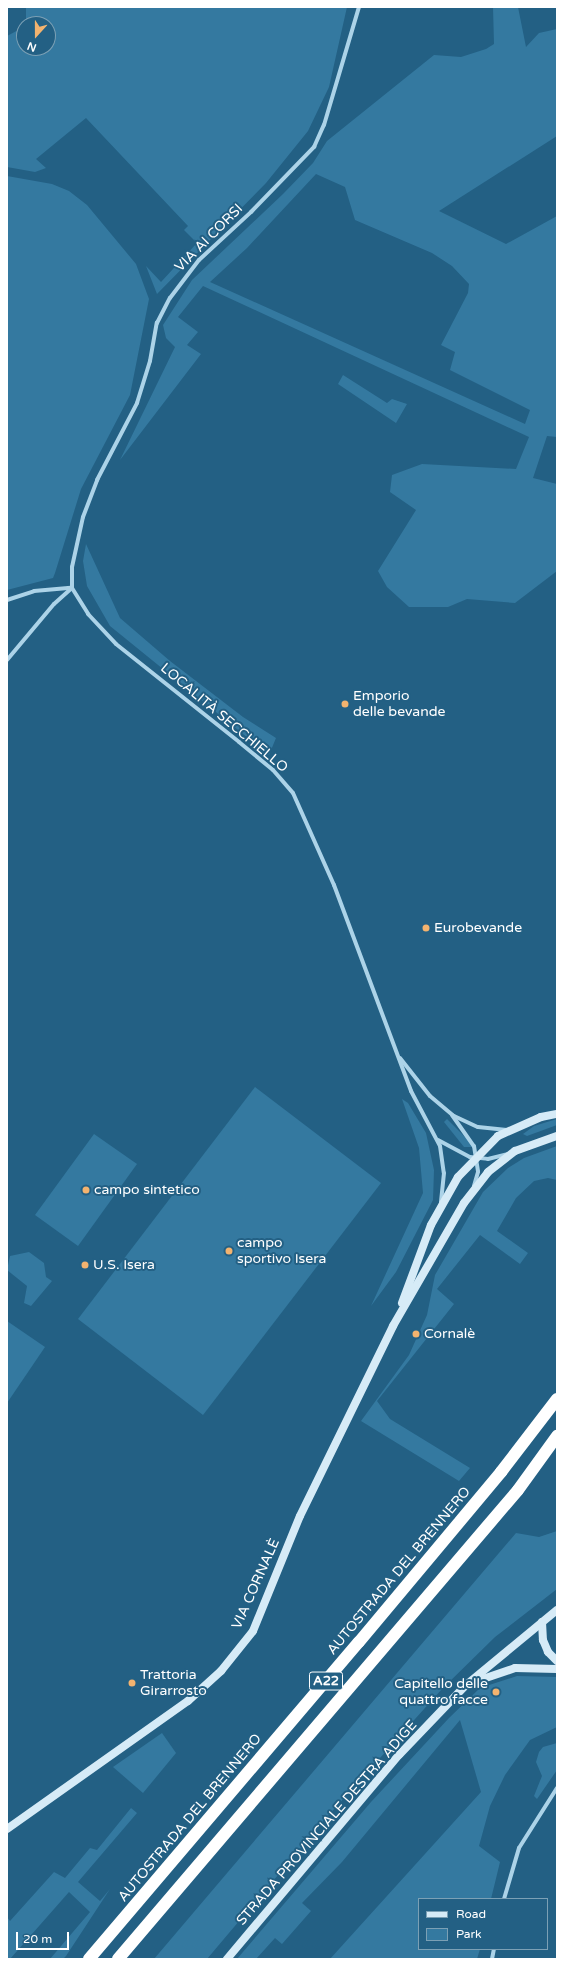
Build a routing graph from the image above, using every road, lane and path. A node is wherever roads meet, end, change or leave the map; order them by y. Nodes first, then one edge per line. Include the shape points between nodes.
1 (359, 7) edge
2 (72, 588) junction
3 (7, 600) edge
4 (7, 660) edge
5 (392, 1043) junction
6 (450, 1113) junction
7 (557, 1114) edge
8 (510, 1130) junction
9 (557, 1136) edge
10 (437, 1140) junction
11 (515, 1151) junction
12 (476, 1156) junction
13 (474, 1188) junction
14 (440, 1207) junction
15 (393, 1326) junction
16 (557, 1399) edge
17 (557, 1436) edge
18 (557, 1610) edge
19 (542, 1622) junction
20 (557, 1661) edge
21 (557, 1669) edge
22 (466, 1685) junction
23 (557, 1788) edge
24 (7, 1829) edge
25 (504, 1898) edge
26 (89, 1959) edge
27 (118, 1959) edge
28 (227, 1959) edge

1 - 2 street, VIA AI CORSI via 324,125 314,147 251,212 199,260 170,298 157,323 150,362 137,403 97,480 83,517 72,567
2 - 3 street via 34,591
2 - 4 street via 54,604
2 - 5 street, LOCALITÀ SECCHIELLO via 88,614 116,644 273,770 293,793 334,885
5 - 6 street, LOCALITÀ SECCHIELLO via 419,1084
5 - 10 street, LOCALITÀ SECCHIELLO via 411,1091
6 - 8 street, LOCALITÀ SECCHIELLO via 478,1127
6 - 12 street, LOCALITÀ SECCHIELLO via 474,1146
7 - 8 street via 541,1117
8 - 12 street via 498,1136
9 - 11 street
10 - 12 street via 459,1153
10 - 14 street, LOCALITÀ SECCHIELLO via 444,1160
11 - 12 street via 488,1159
11 - 13 street via 488,1172
12 - 13 street, LOCALITÀ SECCHIELLO via 478,1172
12 - 14 street via 458,1177
13 - 15 street
14 - 15 street
15 - 24 street, VIA CORNALÈ via 300,1516 253,1631 188,1701
16 - 26 highway, AUTOSTRADA DEL BRENNERO / A22 via 501,1472 359,1642
17 - 27 highway, A22 via 518,1490
18 - 19 street, STRADA PROVINCIALE DESTRA ADIGE
19 - 20 street via 543,1640 548,1652
19 - 22 street, STRADA PROVINCIALE DESTRA ADIGE
21 - 22 street via 515,1668
22 - 28 street, STRADA PROVINCIALE DESTRA ADIGE via 399,1755
23 - 25 street via 519,1848

